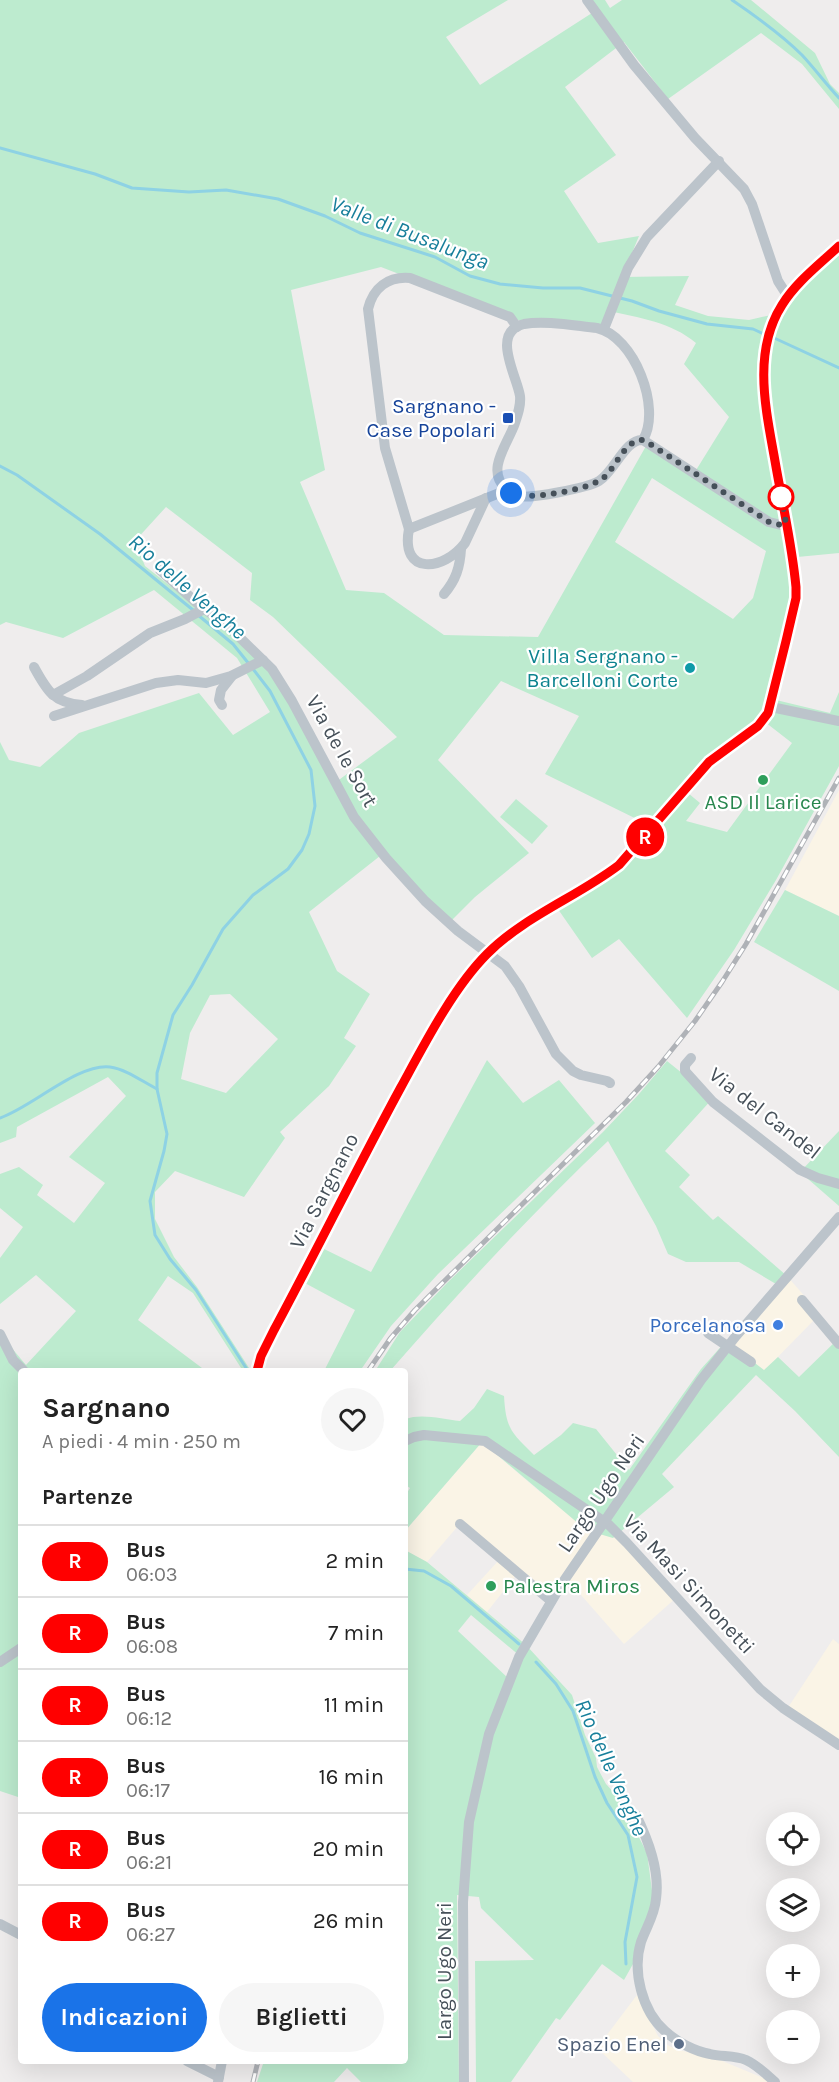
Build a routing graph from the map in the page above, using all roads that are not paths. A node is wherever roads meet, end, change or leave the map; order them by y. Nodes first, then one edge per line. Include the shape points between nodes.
1 (587, 0) edge
2 (719, 161) junction
3 (839, 246) edge
4 (789, 295) junction
5 (517, 327) junction
6 (604, 329) junction
7 (644, 440) junction
8 (507, 490) junction
9 (486, 498) junction
10 (786, 523) junction
11 (409, 529) junction
12 (461, 549) junction
13 (160, 570) dead end
14 (444, 594) dead end
15 (202, 610) junction
16 (259, 662) junction
17 (34, 667) dead end
18 (232, 676) junction
19 (53, 695) junction
20 (222, 705) dead end
21 (86, 706) junction
22 (771, 707) junction
23 (54, 716) dead end
24 (839, 721) edge
25 (489, 952) junction
26 (690, 1059) dead end
27 (610, 1083) dead end
28 (839, 1184) edge
29 (839, 1217) edge
30 (802, 1300) dead end
31 (708, 1333) dead end
32 (0, 1334) edge
33 (839, 1344) edge
34 (728, 1346) junction
35 (751, 1362) dead end
36 (21, 1368) edge
37 (258, 1368) edge
38 (408, 1440) edge
39 (603, 1522) junction
40 (460, 1524) dead end
41 (551, 1600) junction
42 (18, 1650) edge
43 (0, 1662) edge
44 (839, 1745) edge
45 (636, 1815) dead end
46 (0, 1923) edge
47 (18, 1933) edge
48 (192, 2064) edge
49 (222, 2064) edge
50 (219, 2080) edge
51 (464, 2082) edge
52 (775, 2082) edge

1 - 2 street via 634,65
2 - 4 street via 752,204 774,273
2 - 6 street via 647,237 628,268
3 - 4 street, Via Sargnano
4 - 10 street, Via Sargnano via 771,330 763,375
5 - 6 street via 536,323
5 - 8 street via 506,347 518,386 519,410 496,467
5 - 11 street via 510,317 410,278 395,278 374,292 368,317 385,448
6 - 7 street via 633,360 645,387 650,425
7 - 8 street via 632,442 610,471 593,484 523,496
7 - 10 street via 769,522
8 - 9 street
9 - 11 street
9 - 12 street
10 - 22 street, Via Sargnano via 796,598
11 - 12 street via 407,549 417,562 438,562
12 - 14 street via 458,572
13 - 15 street, Via de le Sort
15 - 16 street, Via de le Sort via 230,628
15 - 19 street via 150,633
16 - 18 street
16 - 25 street, Via de le Sort via 282,683 354,817 386,858 425,902
17 - 19 street
18 - 20 street via 221,690
18 - 21 street via 206,683 156,683
19 - 21 street via 59,701
21 - 23 street
22 - 24 street
22 - 25 street, Via Sargnano via 758,726 709,762 619,865 514,931
25 - 27 street, Via de le Sort via 513,976 561,1059 580,1075
25 - 37 street, Via Sargnano via 471,971 412,1066
26 - 28 street, Via del Candel via 685,1071 713,1102 800,1170
29 - 34 street, Largo Ugo Neri
30 - 33 street
31 - 34 street
32 - 36 street
34 - 35 street
34 - 39 street, Largo Ugo Neri
38 - 39 street, Via Masi Simonetti via 423,1435 485,1441
39 - 41 street, Largo Ugo Neri
39 - 44 street, Via Masi Simonetti via 627,1543 760,1689
40 - 41 street
41 - 51 street, Largo Ugo Neri via 519,1658 497,1710 470,1813 464,1902
42 - 43 street
45 - 52 street via 651,1850 656,1886 655,1905 640,1943 637,1964 650,2011 664,2030 686,2044 710,2054 744,2059
46 - 47 street
48 - 50 street
49 - 50 street

